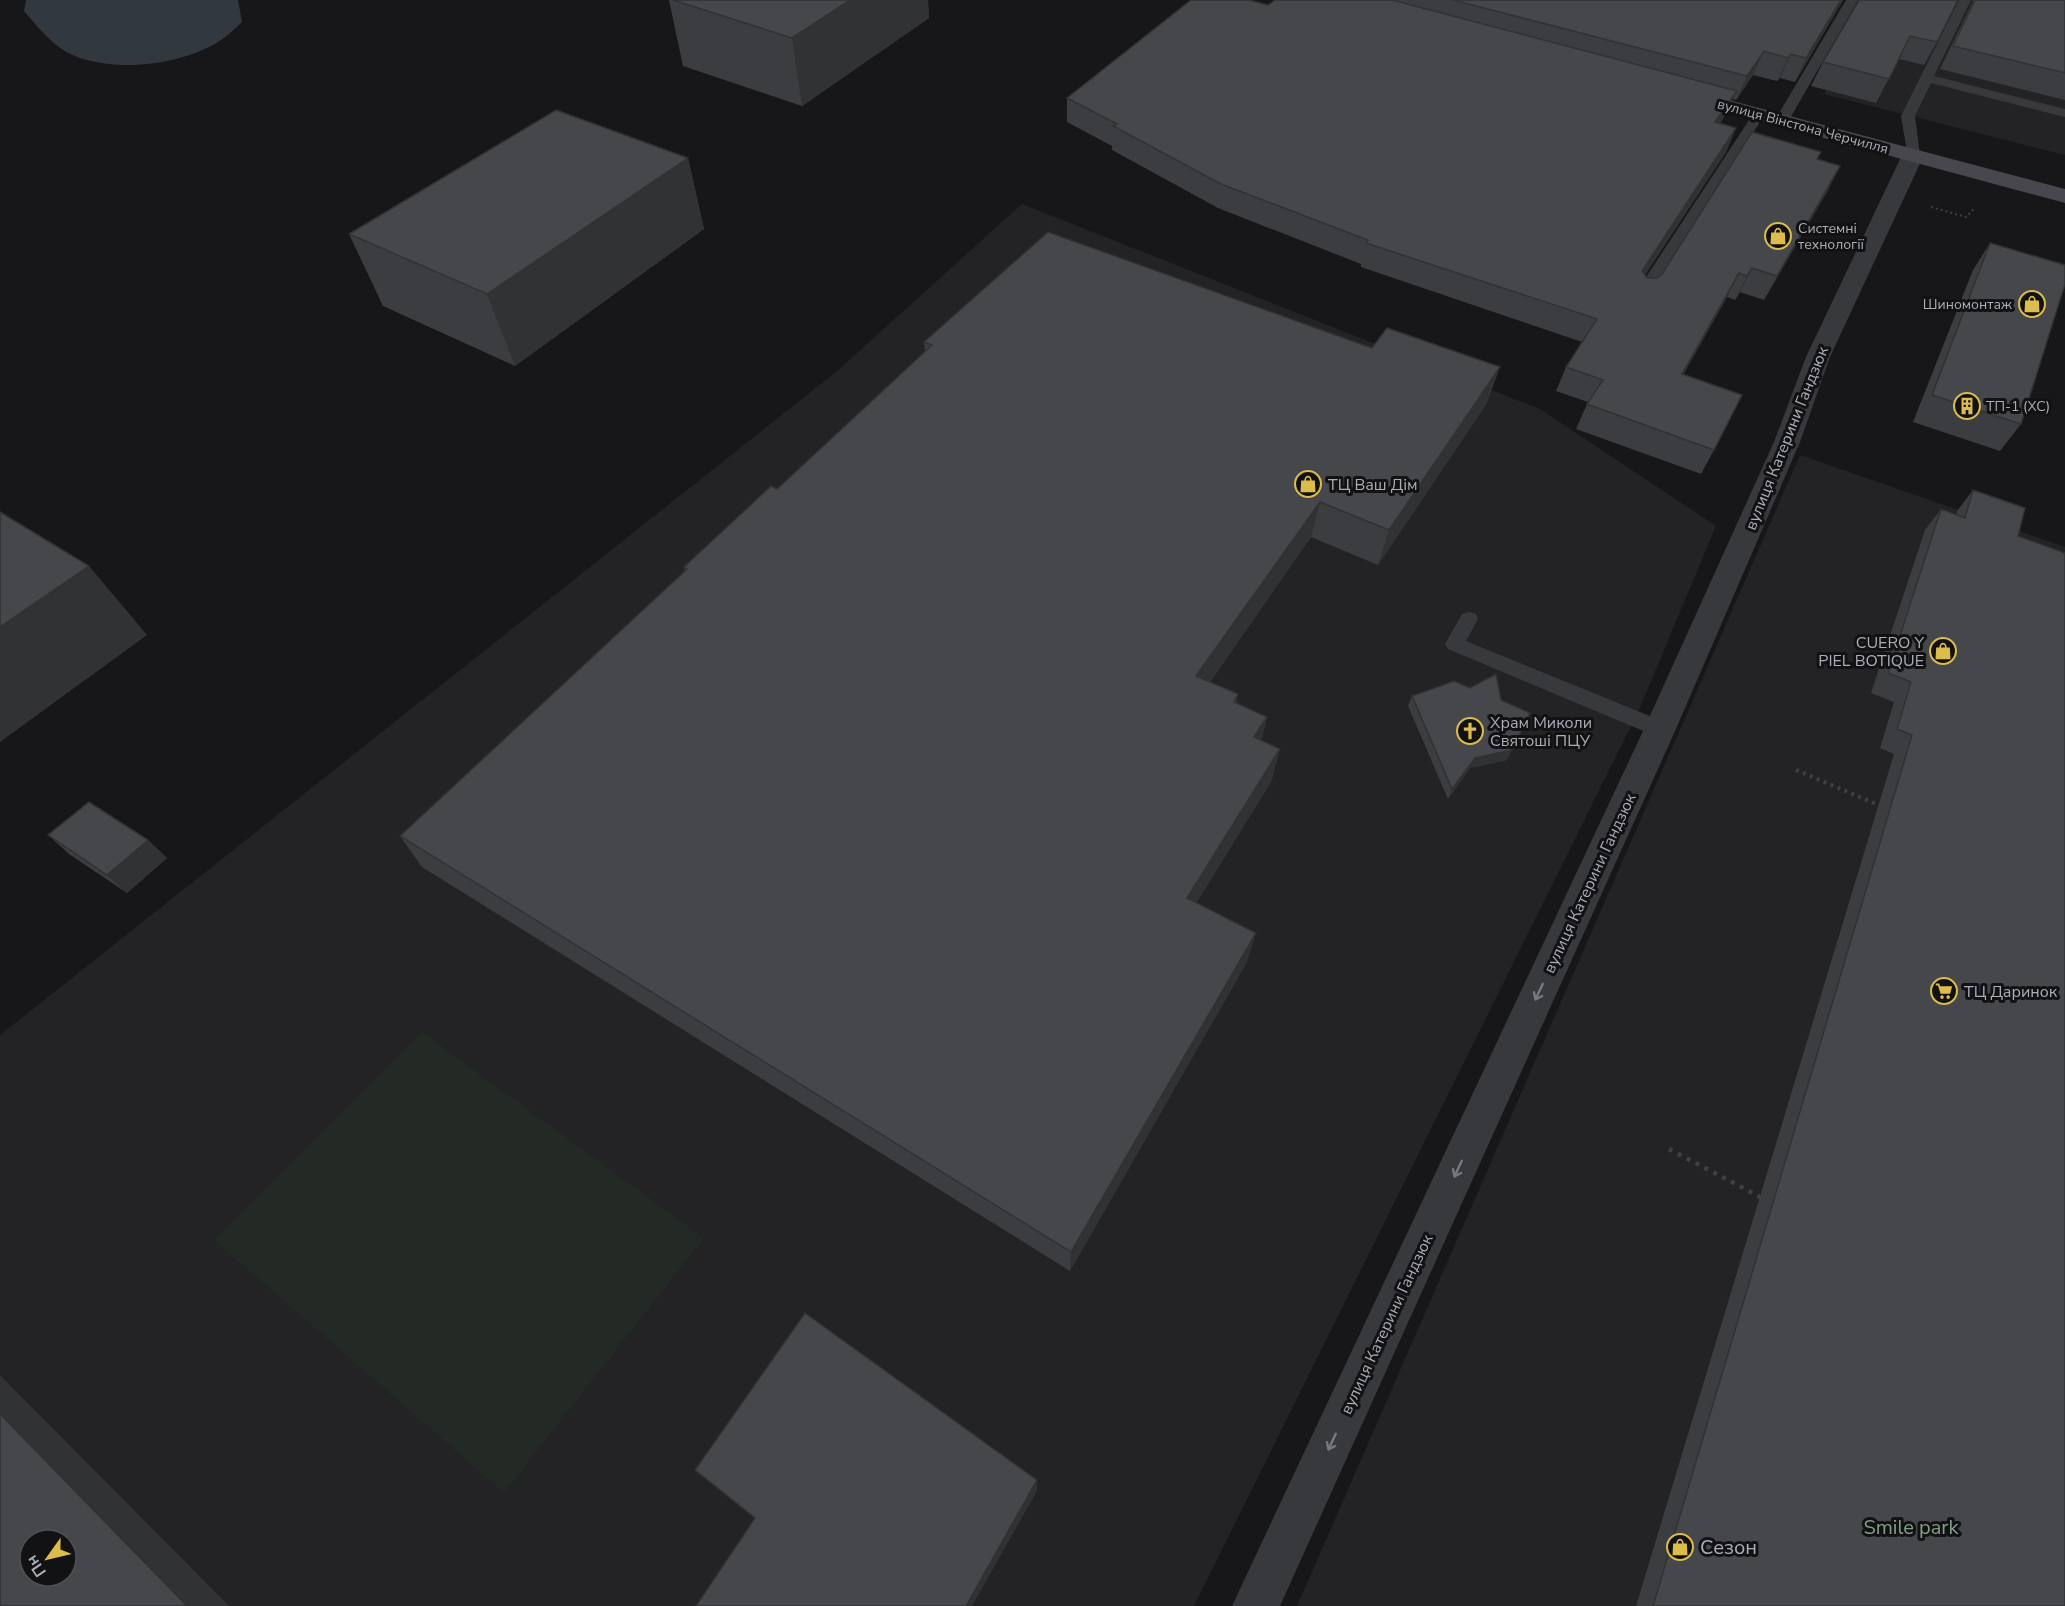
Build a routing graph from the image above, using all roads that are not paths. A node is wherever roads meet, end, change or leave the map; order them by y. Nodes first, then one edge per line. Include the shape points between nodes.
1 (1852, 0) edge
2 (1965, 0) edge
3 (1927, 78) junction
4 (1671, 90) edge
5 (2065, 113) edge
6 (1759, 114) junction
7 (1782, 120) junction
8 (1913, 155) junction
9 (2065, 196) edge
10 (1641, 297) edge
11 (1470, 619) dead end
12 (1660, 729) junction
13 (1256, 1606) edge

1 - 7 lane
2 - 3 lane
3 - 5 lane
3 - 8 lane via 1908,116
4 - 6 street, вулиця Вінстона Черчилля
6 - 7 street, вулиця Вінстона Черчилля
6 - 10 lane
7 - 8 street, вулиця Вінстона Черчилля
8 - 9 street, вулиця Вінстона Черчилля
8 - 12 street, вулиця Катерини Гандзюк via 1818,357 1787,442
11 - 12 lane via 1455,644
12 -> 13 street, вулиця Катерини Гандзюк

